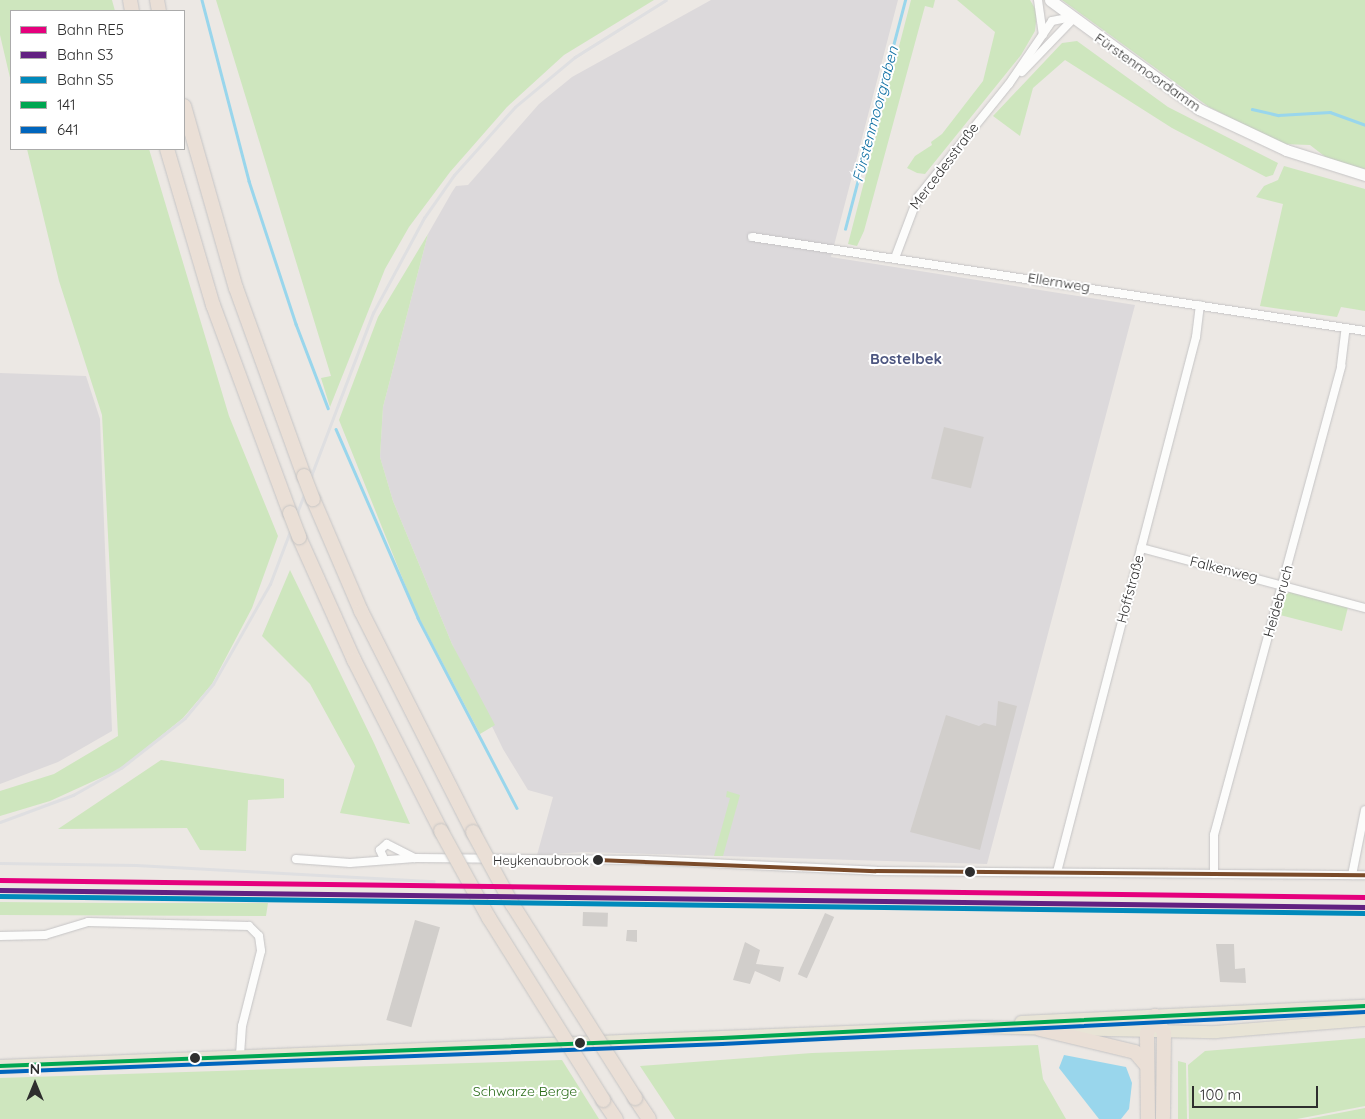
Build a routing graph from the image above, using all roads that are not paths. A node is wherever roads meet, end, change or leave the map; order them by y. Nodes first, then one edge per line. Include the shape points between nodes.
1 (1038, 0) edge
2 (1050, 0) edge
3 (1074, 18) junction
4 (1043, 35) junction
5 (1009, 84) junction
6 (185, 110) edge
7 (167, 150) edge
8 (1365, 175) edge
9 (752, 237) dead end
10 (895, 258) junction
11 (1200, 305) junction
12 (1346, 328) junction
13 (1365, 331) edge
14 (1141, 548) junction
15 (1282, 586) junction
16 (1365, 608) edge
17 (1365, 810) edge
18 (415, 858) junction
19 (296, 859) dead end
20 (384, 859) junction
21 (1057, 872) junction
22 (1214, 874) junction
23 (1352, 875) junction
24 (1365, 875) edge
25 (0, 936) edge
26 (1365, 1006) edge
27 (1155, 1016) junction
28 (1365, 1020) edge
29 (971, 1027) junction
30 (1040, 1029) junction
31 (1147, 1033) junction
32 (1164, 1033) junction
33 (240, 1058) junction
34 (0, 1066) edge
35 (1147, 1066) junction
36 (616, 1119) edge
37 (649, 1119) edge
38 (1148, 1119) edge
39 (1163, 1119) edge

1 - 4 street
2 - 3 main road, Fürstenmoordamm
3 - 4 street, Mercedesstraße via 1055,18
3 - 5 street, Mercedesstraße
3 - 8 main road, Fürstenmoordamm via 1200,109 1280,148
4 - 5 street, Mercedesstraße
5 - 10 street, Mercedesstraße via 918,197
6 - 37 highway, bridge via 236,288 312,499 370,628 512,904
7 - 36 highway, bridge via 219,322 299,537 354,660 441,832 489,918
9 - 10 street, Ellernweg
10 - 11 street, Ellernweg
11 - 12 street, Ellernweg
11 - 14 street, Hoffstraße via 1196,337
12 - 13 street, Ellernweg
12 - 15 street, Heidebruch via 1341,366
14 - 15 street, Falkenweg
14 - 21 street, Hoffstraße
15 - 16 street, Falkenweg
15 - 22 street, Heidebruch via 1214,835
17 - 23 street
18 - 20 street
18 - 20 street via 387,844 380,850
18 - 21 street via 646,860 821,869
19 - 20 street via 350,863
21 - 22 street
22 - 23 street
23 - 24 street
25 - 33 street via 45,935 88,922 249,926 259,936 261,951 242,1026
26 - 27 main road
27 - 29 main road via 1038,1020
27 - 31 highway
27 - 32 highway
28 - 32 main road
29 - 30 main road
29 - 33 main road
30 - 31 main road
30 - 35 highway via 1135,1052
31 - 32 main road
31 - 35 highway
32 - 39 highway
33 - 34 main road
35 - 38 highway

